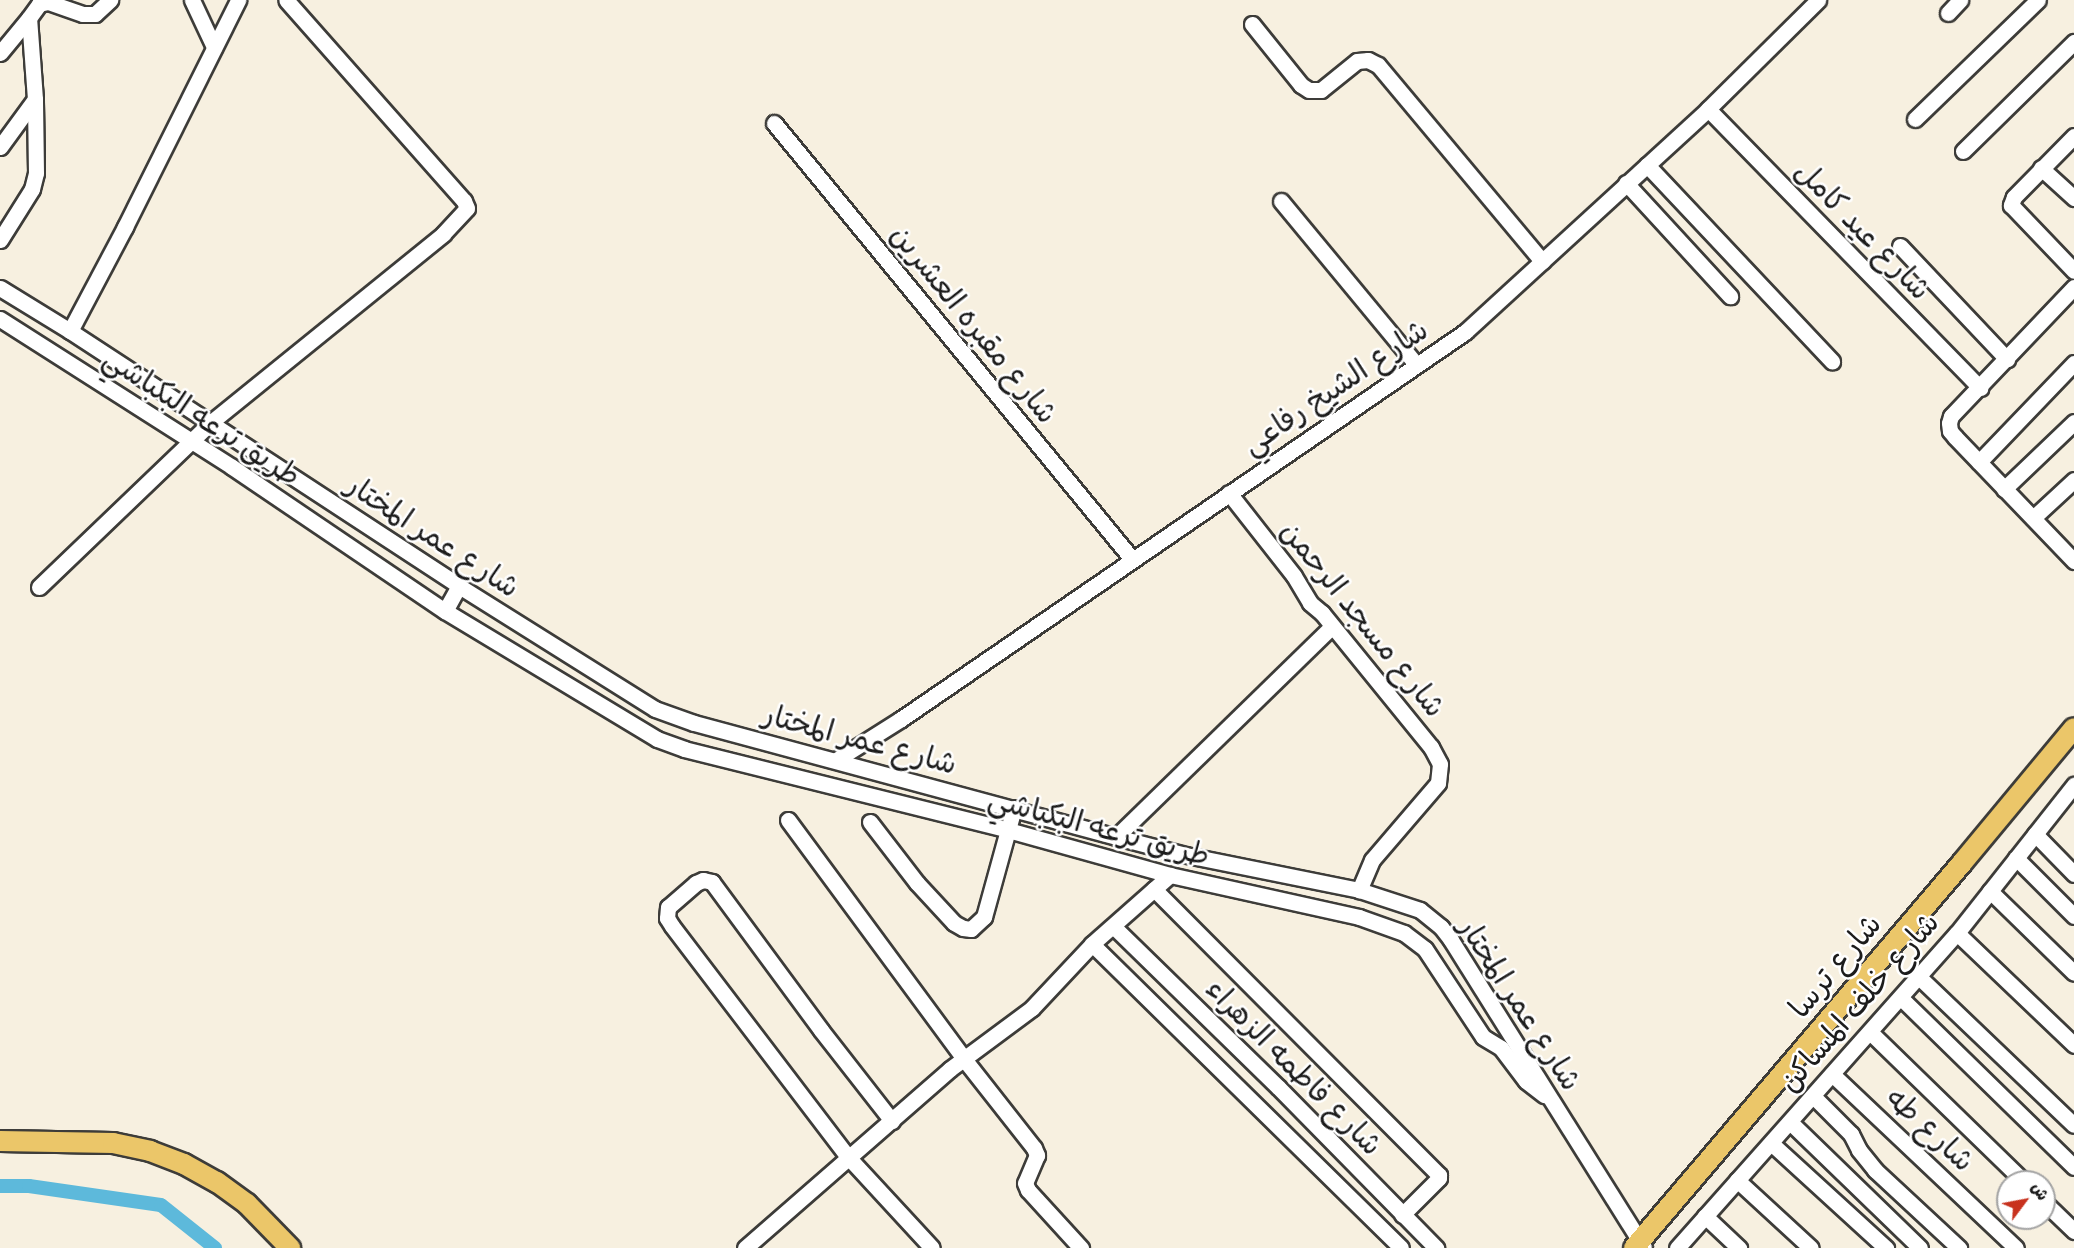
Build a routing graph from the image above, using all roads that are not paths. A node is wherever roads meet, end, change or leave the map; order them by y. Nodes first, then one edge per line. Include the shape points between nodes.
1 (110, 0) edge
2 (192, 0) edge
3 (238, 0) edge
4 (285, 0) edge
5 (1818, 0) edge
6 (1960, 0) edge
7 (2038, 0) edge
8 (1948, 13) dead end
9 (29, 18) junction
10 (1252, 24) dead end
11 (2074, 42) edge
12 (214, 47) junction
13 (0, 53) edge
14 (35, 99) junction
15 (1708, 110) junction
16 (1915, 119) dead end
17 (774, 123) dead end
18 (2072, 140) edge
19 (0, 147) edge
20 (1963, 151) dead end
21 (1647, 165) junction
22 (2041, 168) junction
23 (1626, 183) junction
24 (2074, 198) edge
25 (1281, 201) dead end
26 (0, 240) edge
27 (1900, 246) dead end
28 (1542, 261) junction
29 (2072, 263) edge
30 (2074, 287) edge
31 (0, 288) edge
32 (1730, 296) dead end
33 (0, 319) edge
34 (70, 331) junction
35 (2007, 359) junction
36 (1832, 361) dead end
37 (2074, 363) edge
38 (1416, 364) junction
39 (115, 377) junction
40 (1980, 388) junction
41 (2074, 422) edge
42 (201, 432) junction
43 (1979, 462) junction
44 (2074, 480) edge
45 (2004, 489) junction
46 (1229, 493) junction
47 (2033, 518) junction
48 (1132, 559) junction
49 (2074, 561) edge
50 (39, 588) dead end
51 (452, 597) junction
52 (1331, 627) junction
53 (2074, 728) edge
54 (752, 752) junction
55 (836, 760) junction
56 (2072, 792) edge
57 (1011, 817) junction
58 (788, 820) dead end
59 (870, 822) dead end
60 (1068, 834) junction
61 (2035, 834) junction
62 (1116, 837) junction
63 (2016, 858) junction
64 (1181, 868) junction
65 (2074, 874) edge
66 (1154, 889) junction
67 (1359, 890) junction
68 (1990, 891) junction
69 (2074, 916) edge
70 (1113, 926) junction
71 (1957, 933) junction
72 (1092, 945) junction
73 (2074, 973) edge
74 (1919, 977) junction
75 (1901, 998) junction
76 (1870, 1032) junction
77 (2074, 1045) edge
78 (964, 1059) junction
79 (1833, 1074) junction
80 (1813, 1096) junction
81 (1550, 1099) junction
82 (892, 1121) junction
83 (1790, 1122) junction
84 (2074, 1125) edge
85 (0, 1141) edge
86 (1771, 1143) junction
87 (849, 1158) junction
88 (2074, 1167) edge
89 (2012, 1170) edge
90 (1737, 1180) junction
91 (2056, 1214) edge
92 (1402, 1215) junction
93 (1705, 1216) junction
94 (2074, 1231) edge
95 (1639, 1246) edge
96 (1433, 1247) edge
97 (290, 1248) edge
98 (745, 1248) edge
99 (932, 1248) edge
100 (1081, 1248) edge
101 (1401, 1248) edge
102 (1677, 1248) edge
103 (1739, 1248) edge
104 (1812, 1248) edge
105 (1886, 1248) edge
106 (1920, 1248) edge
107 (1959, 1248) edge
108 (2016, 1248) edge

1 - 9 street via 95,14 48,2 39,4
2 - 12 street
3 - 12 street
4 - 42 street via 464,201 466,208 443,234
5 - 15 street, شارع الشيخ رفاعي
6 - 8 street
7 - 16 street
9 - 13 street
9 - 14 street
10 - 28 street via 1309,90 1321,90 1357,62 1368,60 1378,65
11 - 20 street
12 - 34 street
14 - 19 street
14 - 26 street via 36,173 32,189
15 - 21 street, شارع الشيخ رفاعي
15 - 40 street, شارع عيد كامل
17 - 48 street, شارع مقبره العشرين
18 - 22 street
21 - 23 street, شارع الشيخ رفاعي
21 - 36 street
22 - 24 street
22 - 29 street via 2014,196 2011,205
23 - 28 street, شارع الشيخ رفاعي
23 - 32 street
25 - 38 street
27 - 35 street
28 - 38 street, شارع الشيخ رفاعي via 1465,332
30 - 35 street
31 - 34 street, شارع عمر المختار
33 - 39 street, طريق ترعه البكباشي
34 - 39 street, شارع عمر المختار
35 - 40 street
37 - 43 street
38 - 46 street, شارع الشيخ رفاعي
39 - 42 street, شارع عمر المختار
39 - 42 street, طريق ترعه البكباشي
40 - 43 street via 1949,423 1950,431
41 - 45 street
42 - 50 street
42 - 51 street, شارع عمر المختار
42 - 51 street, طريق ترعه البكباشي
43 - 45 street
44 - 47 street
45 - 47 street
46 - 48 street, شارع الشيخ رفاعي
46 - 52 street, شارع مسجد الرحمن
47 - 49 street
48 - 55 street, شارع الشيخ رفاعي
51 - 54 street, شارع عمر المختار via 655,708
51 - 54 street, طريق ترعه البكباشي via 657,739
52 - 62 street
52 - 67 street, شارع مسجد الرحمن via 1436,754 1440,773 1438,783 1372,860
53 - 95 main road, شارع ترسا
54 - 55 street, شارع عمر المختار
54 - 57 street, طريق ترعه البكباشي
55 - 57 street, شارع عمر المختار
56 - 61 street, شارع خلف المساكن
57 - 59 street via 984,917 972,929 954,923
57 - 60 street, شارع عمر المختار
57 - 60 street, طريق ترعه البكباشي
58 - 78 street
60 - 62 street, شارع عمر المختار
60 - 64 street, طريق ترعه البكباشي
61 - 63 street, شارع خلف المساكن
61 - 65 street
62 - 64 street, شارع عمر المختار
63 - 68 street, شارع خلف المساكن
63 - 69 street
64 - 66 street
64 - 67 street, شارع عمر المختار
64 - 81 street, طريق ترعه البكباشي via 1359,917 1412,937 1430,956 1483,1037 1501,1048 1526,1081
66 - 70 street
66 - 92 street via 1439,1175
67 - 81 street, شارع عمر المختار via 1406,903 1441,927
68 - 71 street, شارع خلف المساكن
68 - 73 street
70 - 72 street
70 - 92 street, شارع فاطمه الزهراء
71 - 74 street, شارع خلف المساكن
71 - 77 street
72 - 78 street via 1032,1008
72 - 101 street
74 - 75 street, شارع خلف المساكن
74 - 84 street
75 - 76 street, شارع خلف المساكن
75 - 88 street
76 - 79 street, شارع خلف المساكن
76 - 89 street
78 - 82 street
78 - 100 street via 1037,1155 1025,1183 1028,1190
79 - 80 street, شارع خلف المساكن
79 - 108 street, شارع طه
80 - 83 street, شارع خلف المساكن
80 - 107 street via 1851,1134 1875,1170
81 - 95 street, شارع عمر المختار
82 - 87 street
82 - 87 street via 712,882 696,883 668,907 667,918
83 - 86 street, شارع خلف المساكن
83 - 106 street
85 - 97 main road via 113,1143 150,1151 217,1182 247,1204
86 - 90 street, شارع خلف المساكن
86 - 105 street
87 - 98 street
87 - 99 street
90 - 93 street, شارع خلف المساكن
90 - 104 street
91 - 94 street
92 - 96 street, شارع فاطمه الزهراء
93 - 102 street, شارع خلف المساكن
93 - 103 street

